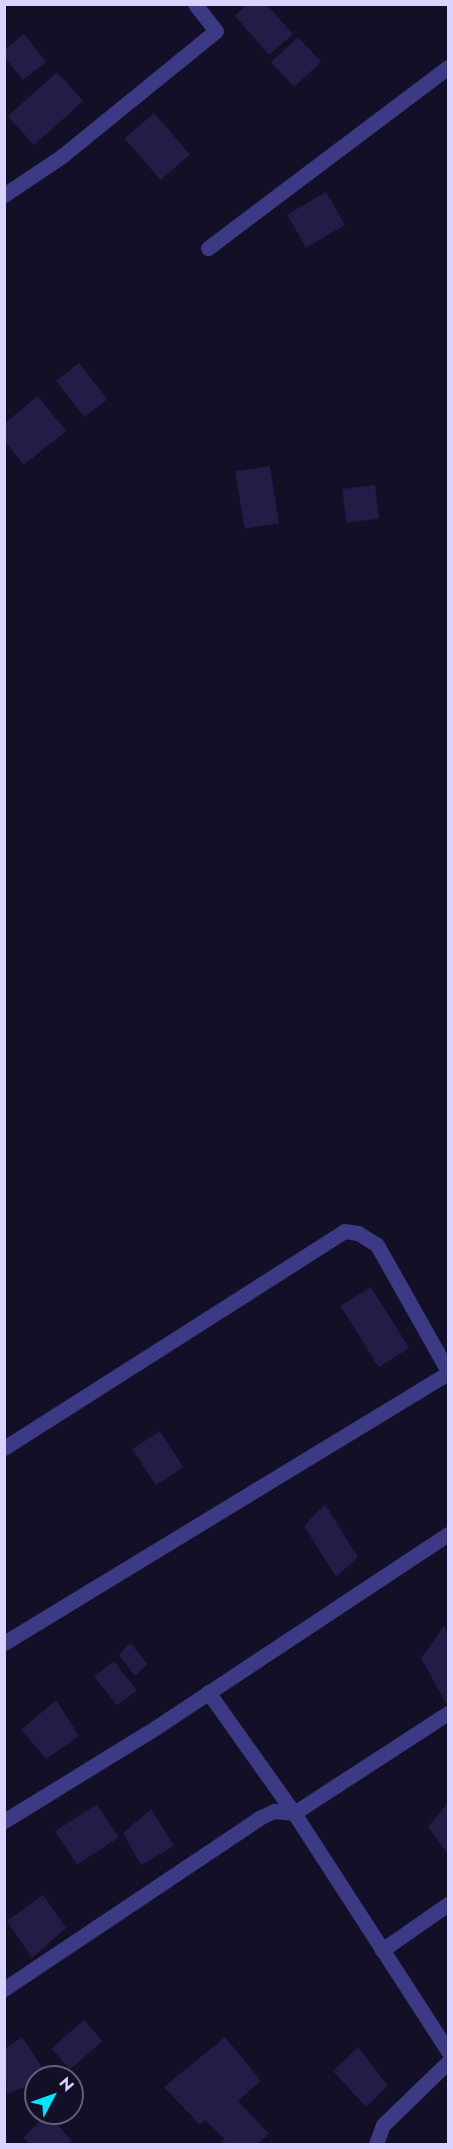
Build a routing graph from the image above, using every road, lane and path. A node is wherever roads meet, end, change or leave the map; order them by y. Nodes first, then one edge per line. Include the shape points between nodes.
1 (195, 4) edge
2 (448, 67) edge
3 (4, 195) edge
4 (208, 248) dead end
5 (448, 1372) edge
6 (4, 1448) edge
7 (448, 1534) edge
8 (4, 1643) edge
9 (208, 1692) junction
10 (448, 1713) edge
11 (294, 1814) junction
12 (4, 1821) edge
13 (448, 1904) edge
14 (382, 1950) junction
15 (4, 1989) edge
16 (448, 2051) edge
17 (448, 2062) edge
18 (376, 2145) edge

1 - 3 street via 216,31 62,156
2 - 4 street
5 - 6 street via 377,1245 358,1233 344,1231
5 - 8 street
7 - 9 street
9 - 11 street
9 - 12 street
10 - 11 street
11 - 14 street
11 - 15 street via 274,1811 259,1818
13 - 14 street
14 - 16 street
17 - 18 street via 383,2125

